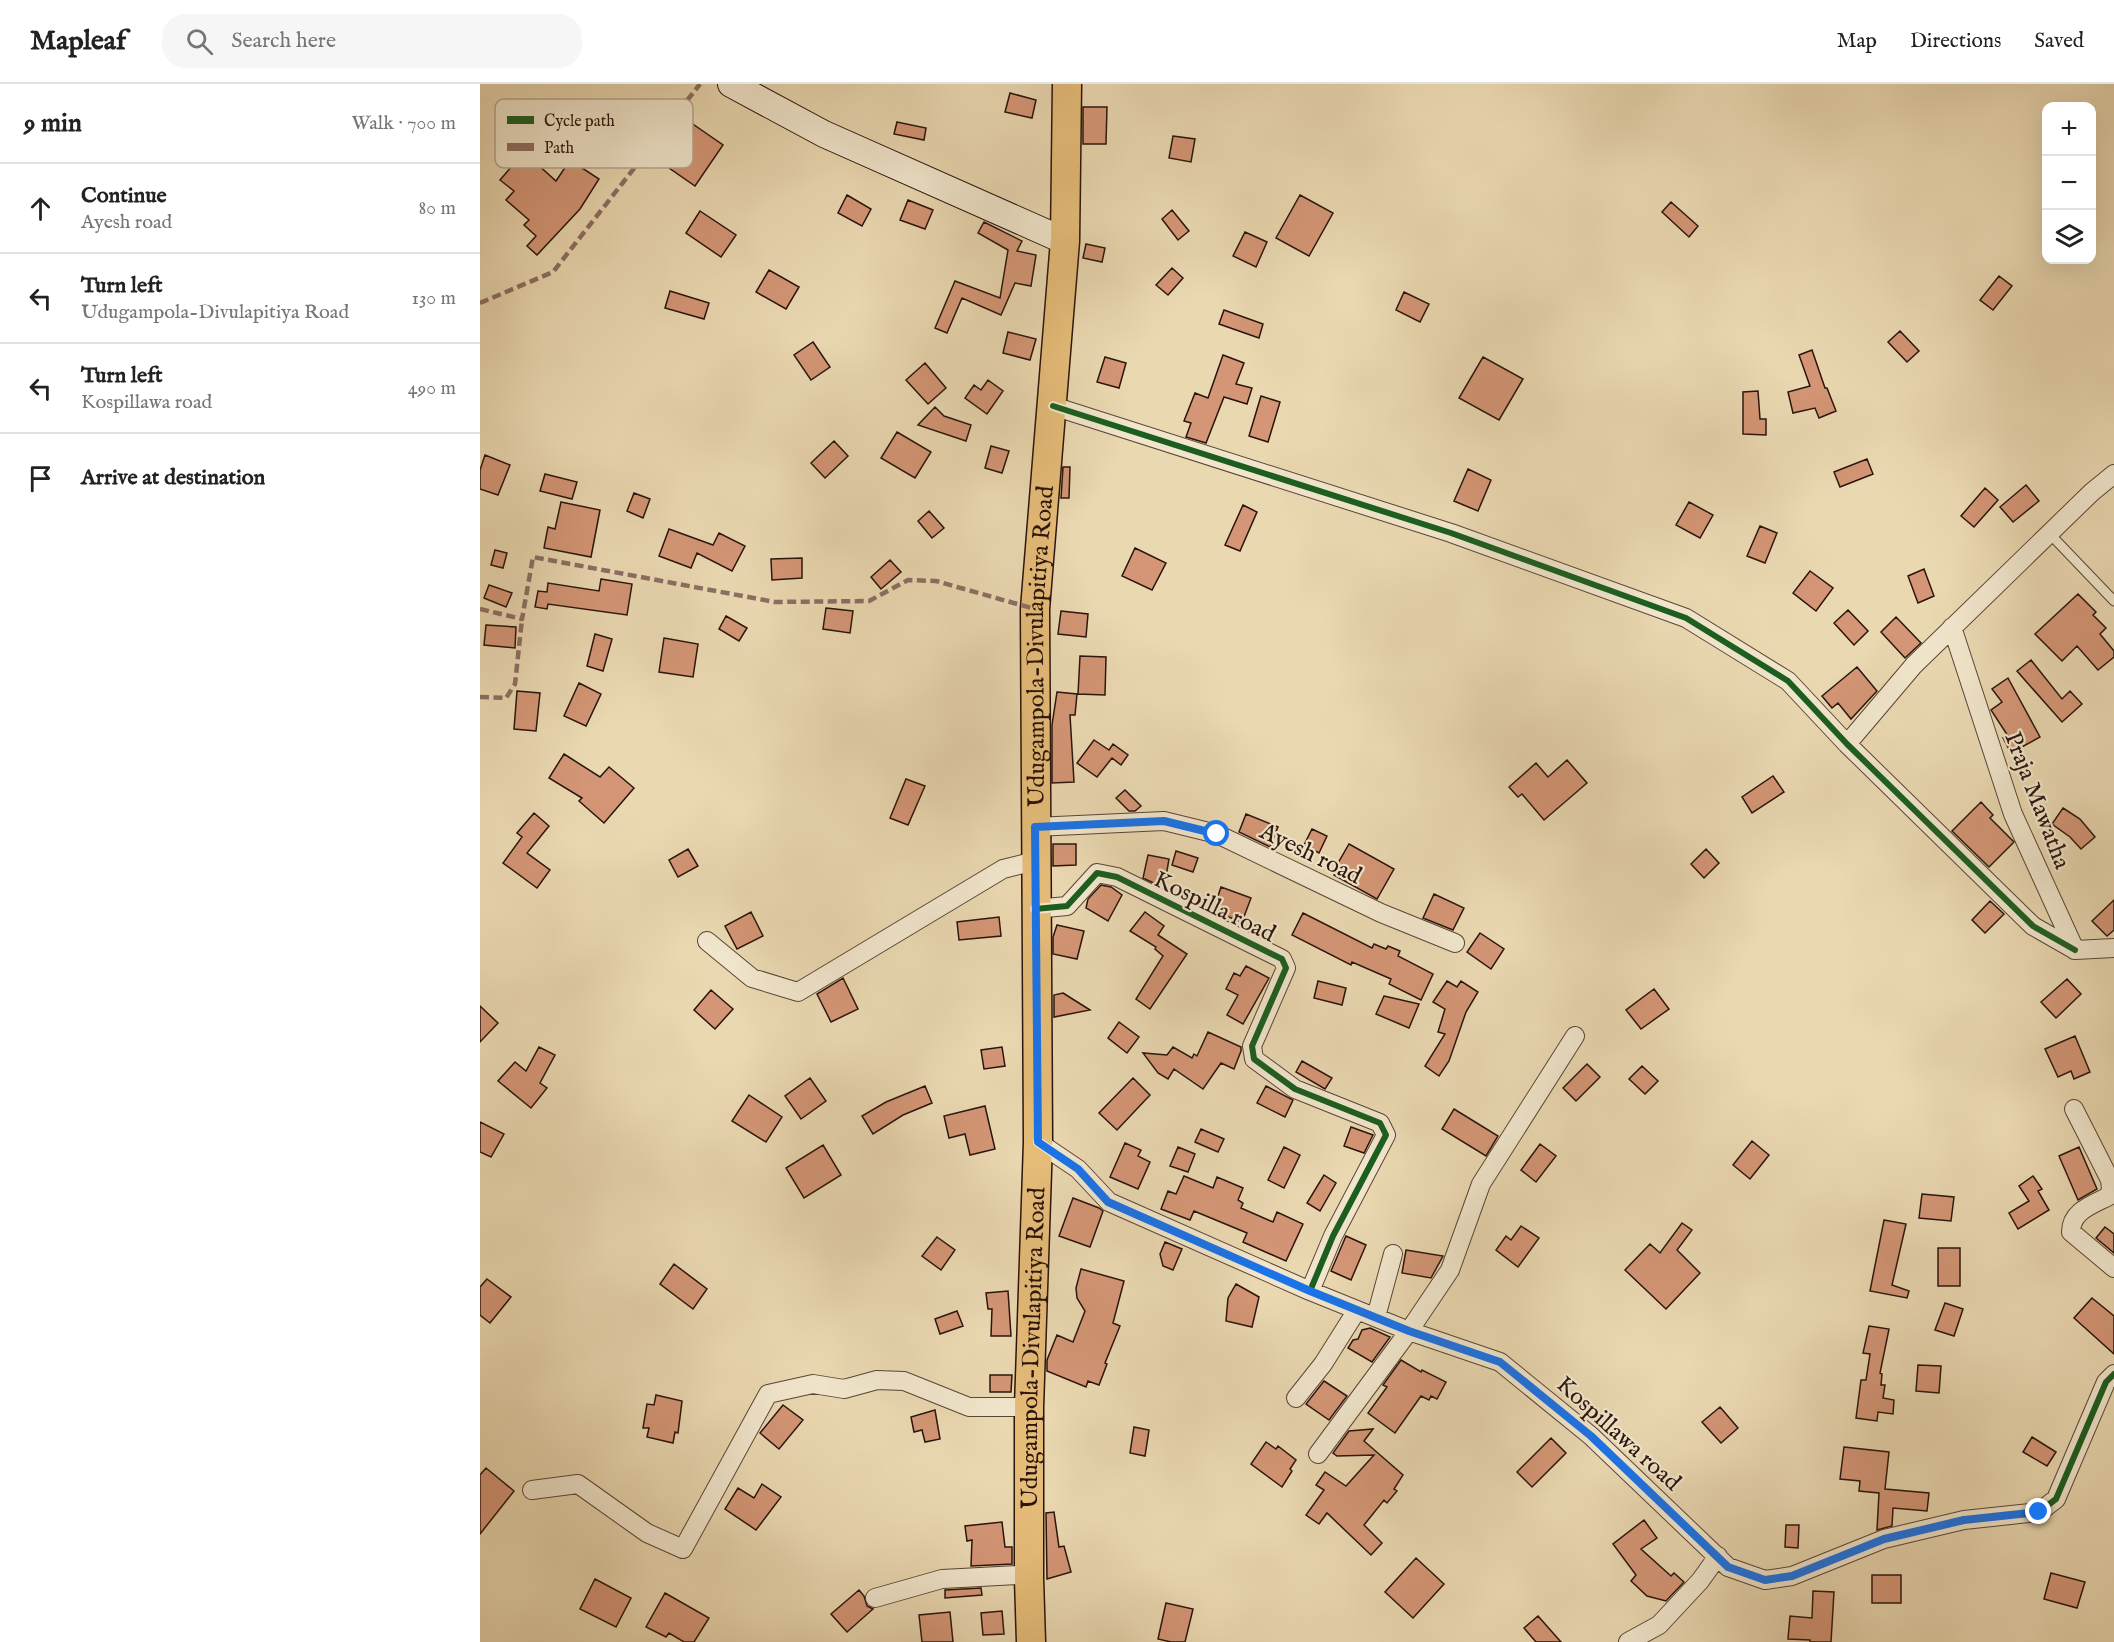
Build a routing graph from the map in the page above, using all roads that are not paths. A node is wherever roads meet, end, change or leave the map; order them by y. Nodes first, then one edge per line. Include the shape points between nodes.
1 (731, 84) edge
2 (1068, 84) edge
3 (1065, 241) junction
4 (1053, 406) junction
5 (2114, 474) edge
6 (2049, 533) junction
7 (2114, 601) edge
8 (1952, 627) junction
9 (1847, 744) junction
10 (1035, 827) junction
11 (1035, 861) junction
12 (1035, 909) junction
13 (707, 941) dead end
14 (1455, 943) dead end
15 (2114, 948) edge
16 (2075, 950) junction
17 (1575, 1036) dead end
18 (2074, 1109) dead end
19 (1038, 1142) junction
20 (1393, 1254) dead end
21 (2114, 1268) edge
22 (1310, 1291) junction
23 (1357, 1310) junction
24 (1376, 1317) junction
25 (1409, 1331) junction
26 (2114, 1374) edge
27 (1296, 1398) dead end
28 (1029, 1407) junction
29 (1318, 1454) dead end
30 (532, 1491) dead end
31 (1718, 1556) junction
32 (1029, 1579) junction
33 (875, 1598) dead end
34 (1031, 1642) edge
35 (1628, 1642) edge

1 - 3 street via 824,134
2 - 3 main road, Udugampola-Divulapitiya Road
3 - 4 main road, Udugampola-Divulapitiya Road
4 - 9 street via 1451,533 1686,618 1788,681
4 - 10 main road, Udugampola-Divulapitiya Road via 1035,609
5 - 6 street
6 - 7 lane
6 - 8 street
8 - 9 street
8 - 16 street, Praja Mawatha via 2013,814
9 - 16 street via 2033,926
10 - 11 main road, Udugampola-Divulapitiya Road
10 - 14 street, Ayesh road via 1164,821 1217,834 1381,913
11 - 12 main road, Udugampola-Divulapitiya Road
11 - 13 street via 1003,869 798,992 752,978
12 - 19 main road, Udugampola-Divulapitiya Road
12 - 22 street, Kospilla road via 1067,906 1097,873 1117,877 1282,959 1287,968 1252,1046 1254,1059 1295,1089 1380,1122 1386,1135 1333,1236
15 - 16 street
17 - 25 street via 1481,1184 1450,1270
18 - 21 street via 2111,1189 2109,1196 2077,1213 2071,1232
19 - 22 street, Kospillawa road via 1078,1169 1108,1202
19 - 28 main road, Udugampola-Divulapitiya Road
20 - 24 street
22 - 23 street, Kospillawa road
23 - 24 street, Kospillawa road
23 - 27 street
24 - 25 street, Kospillawa road
25 - 29 street
25 - 31 street, Kospillawa road via 1500,1362 1591,1436
26 - 31 street, Kospillawa road via 2106,1382 2056,1499 2039,1512 1964,1520 1884,1539 1792,1576 1765,1580 1728,1567
28 - 30 street via 969,1407 904,1381 877,1380 844,1389 813,1384 768,1394 683,1549 648,1533 578,1484
28 - 32 main road, Udugampola-Divulapitiya Road
31 - 35 street via 1659,1625
32 - 33 street via 1018,1575 942,1579
32 - 34 main road, Udugampola-Divulapitiya Road

